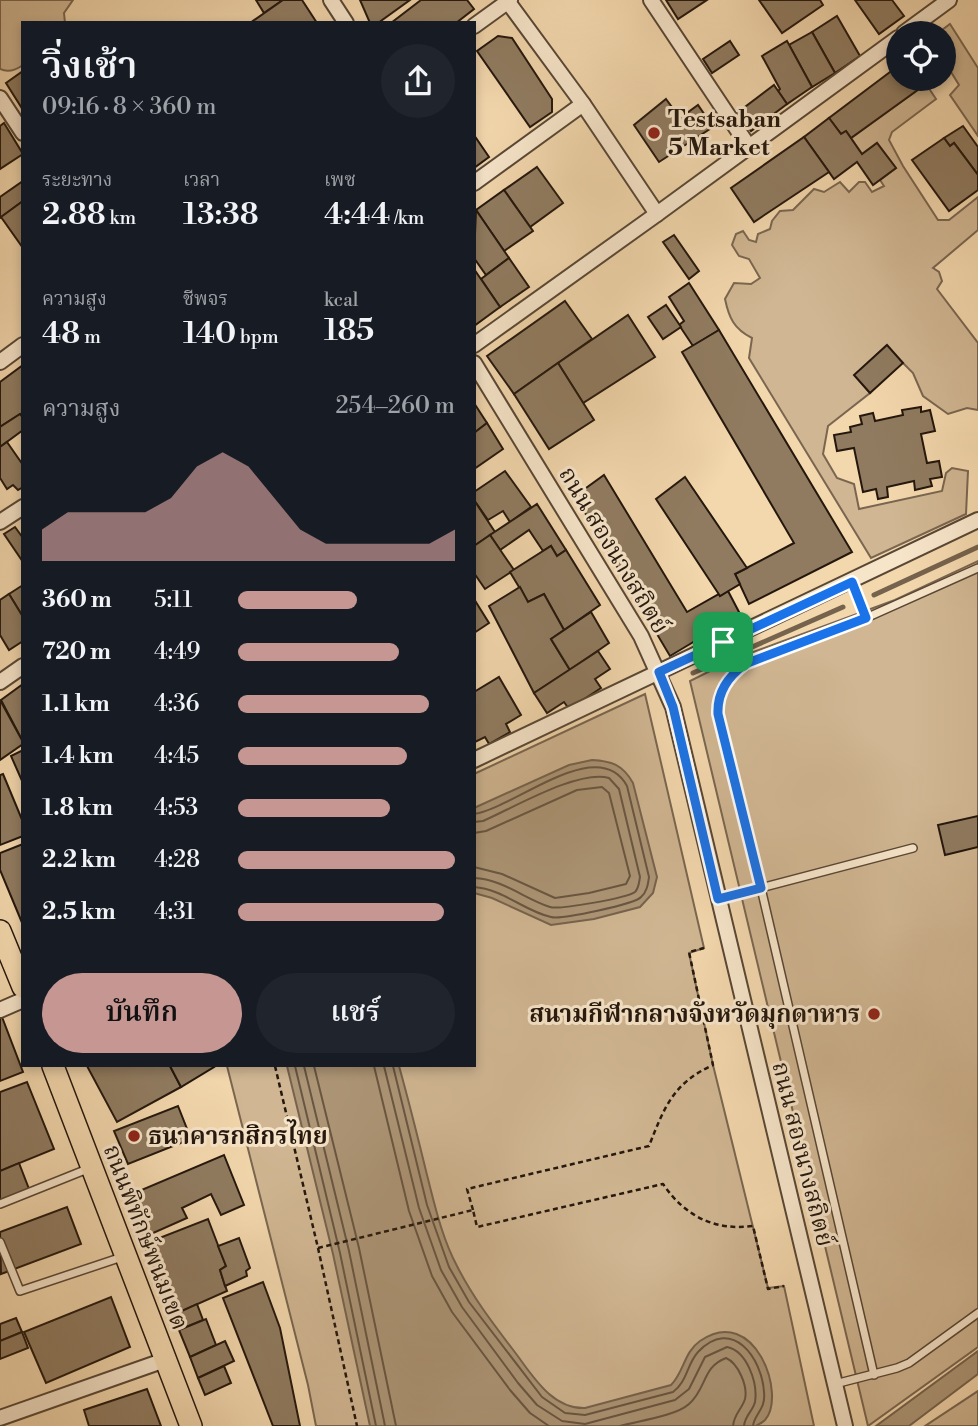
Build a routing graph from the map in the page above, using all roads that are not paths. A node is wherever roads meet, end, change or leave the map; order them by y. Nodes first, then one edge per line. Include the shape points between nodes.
1 (331, 0) edge
2 (651, 0) edge
3 (949, 0) edge
4 (509, 1) edge
5 (345, 21) edge
6 (920, 21) edge
7 (476, 25) edge
8 (886, 47) edge
9 (0, 98) edge
10 (583, 104) junction
11 (21, 131) edge
12 (749, 147) junction
13 (476, 182) edge
14 (657, 215) junction
15 (476, 344) edge
16 (21, 346) edge
17 (0, 362) edge
18 (476, 366) edge
19 (21, 508) edge
20 (978, 520) edge
21 (0, 522) edge
22 (978, 568) edge
23 (852, 582) junction
24 (866, 618) junction
25 (21, 667) edge
26 (659, 672) junction
27 (0, 682) edge
28 (476, 759) edge
29 (913, 848) dead end
30 (761, 888) junction
31 (718, 899) junction
32 (0, 931) edge
33 (21, 982) edge
34 (21, 1001) edge
35 (0, 1010) edge
36 (53, 1067) edge
37 (92, 1167) junction
38 (0, 1204) edge
39 (0, 1242) edge
40 (126, 1256) junction
41 (978, 1313) edge
42 (165, 1360) junction
43 (874, 1375) junction
44 (835, 1384) junction
45 (0, 1419) edge
46 (191, 1426) edge
47 (845, 1426) edge

1 - 5 street
2 - 12 street
3 - 6 street
4 - 7 street
4 - 10 street
8 - 12 street
9 - 11 street
10 - 13 street
10 - 14 street
12 - 14 street
14 - 15 street
16 - 17 street
18 - 26 street, ถนน สองนางสถิตย์
19 - 21 street
20 - 23 street
22 - 24 lane
23 - 24 lane
23 - 26 street
24 - 30 lane via 745,664 720,693 718,714
25 - 27 street
26 - 28 street
26 - 31 street, ถนน สองนางสถิตย์ via 673,707
29 - 30 lane
30 - 31 lane
30 - 43 lane
31 - 44 street, ถนน สองนางสถิตย์
32 - 33 main road
34 - 35 street
36 - 37 main road, ถนนพิทักษ์พนมเขต
37 - 38 lane
37 - 40 main road, ถนนพิทักษ์พนมเขต
39 - 40 lane via 20,1291
40 - 42 main road, ถนนพิทักษ์พนมเขต
41 - 43 lane via 909,1363
42 - 45 street
42 - 46 main road, ถนนพิทักษ์พนมเขต
43 - 44 lane
44 - 47 street, ถนน สองนางสถิตย์

